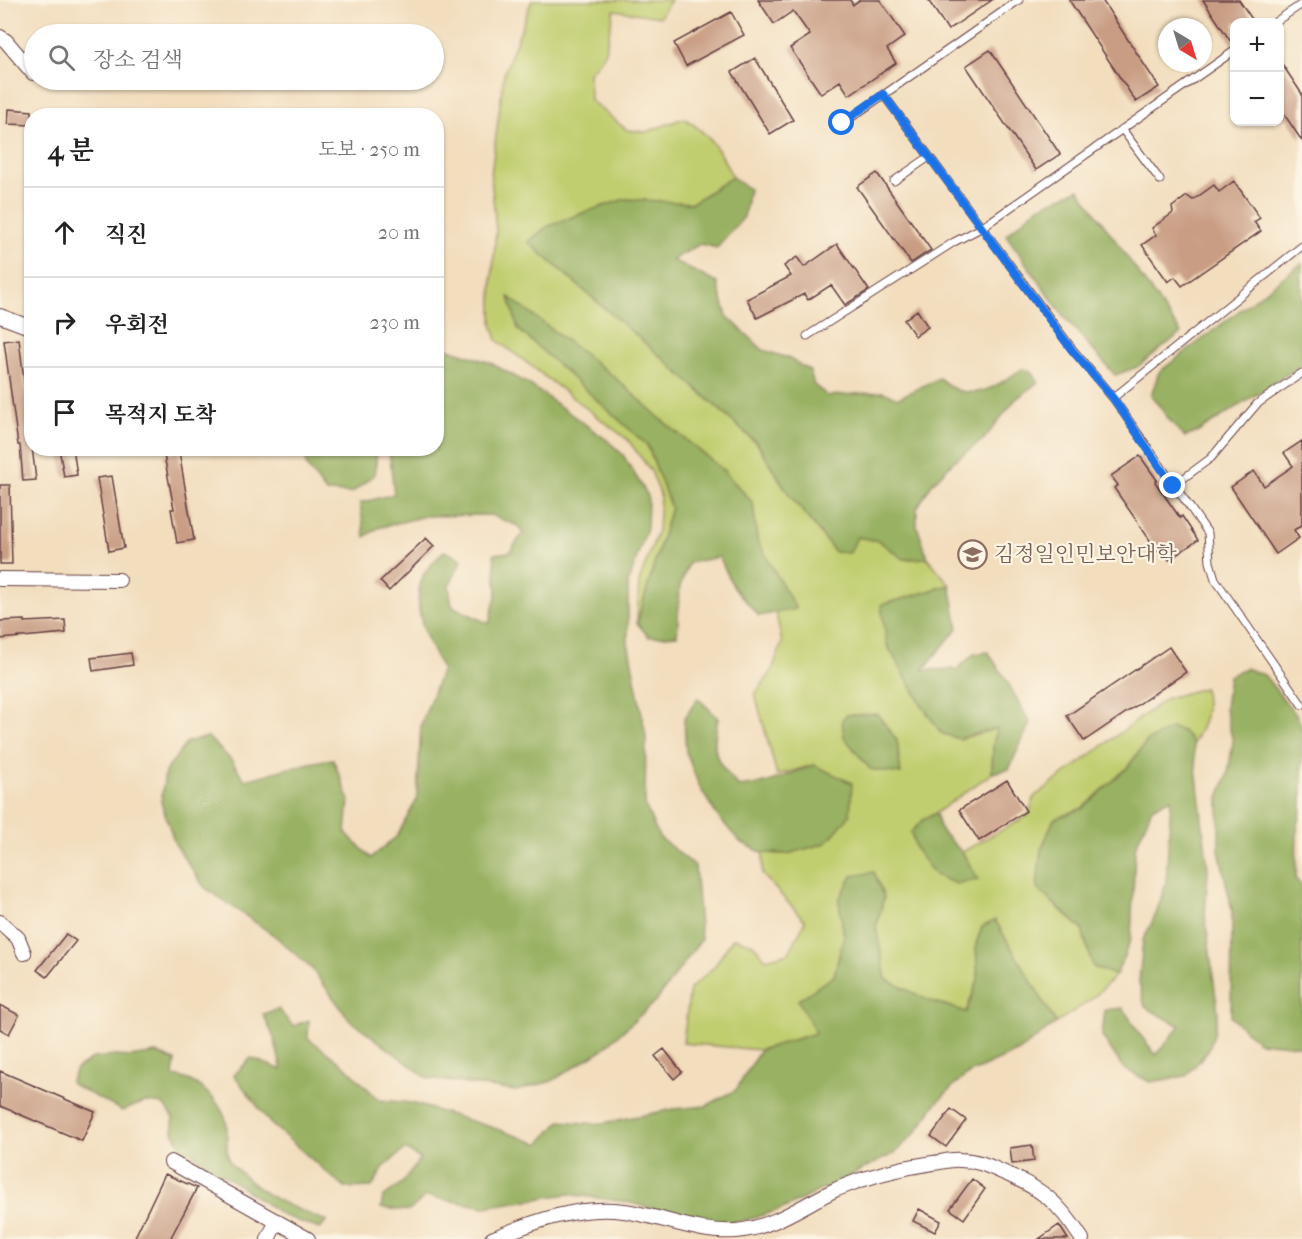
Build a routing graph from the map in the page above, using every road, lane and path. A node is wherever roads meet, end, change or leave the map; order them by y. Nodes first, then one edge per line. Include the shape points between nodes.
1 (1019, 0) edge
2 (1302, 4) edge
3 (1281, 18) edge
4 (0, 37) edge
5 (1230, 54) edge
6 (24, 62) edge
7 (883, 94) junction
8 (842, 123) dead end
9 (1122, 129) junction
10 (929, 157) junction
11 (1160, 180) dead end
12 (894, 181) dead end
13 (981, 228) junction
14 (1302, 246) edge
15 (0, 316) edge
16 (24, 325) edge
17 (807, 336) dead end
18 (1302, 373) edge
19 (1113, 398) junction
20 (1173, 486) junction
21 (0, 579) edge
22 (119, 580) dead end
23 (1302, 705) edge
24 (0, 922) edge
25 (24, 953) dead end
26 (171, 1162) dead end
27 (277, 1221) junction
28 (268, 1239) edge
29 (308, 1239) edge
30 (492, 1239) edge
31 (1082, 1239) edge

1 - 7 lane
2 - 3 lane
4 - 6 street
5 - 9 lane
7 - 8 lane
7 - 10 lane
9 - 11 lane
9 - 13 lane
10 - 12 lane
10 - 13 lane
13 - 17 lane
13 - 19 lane
14 - 19 lane
15 - 16 street
18 - 20 lane via 1257,404 1211,458
19 - 20 lane
20 - 23 lane via 1208,533 1215,579
21 - 22 street
24 - 25 street via 18,938
26 - 27 street
27 - 28 street
27 - 29 street
30 - 31 street via 550,1218 600,1209 710,1230 735,1231 758,1227 836,1190 893,1169 959,1160 979,1162 1030,1184 1058,1206

